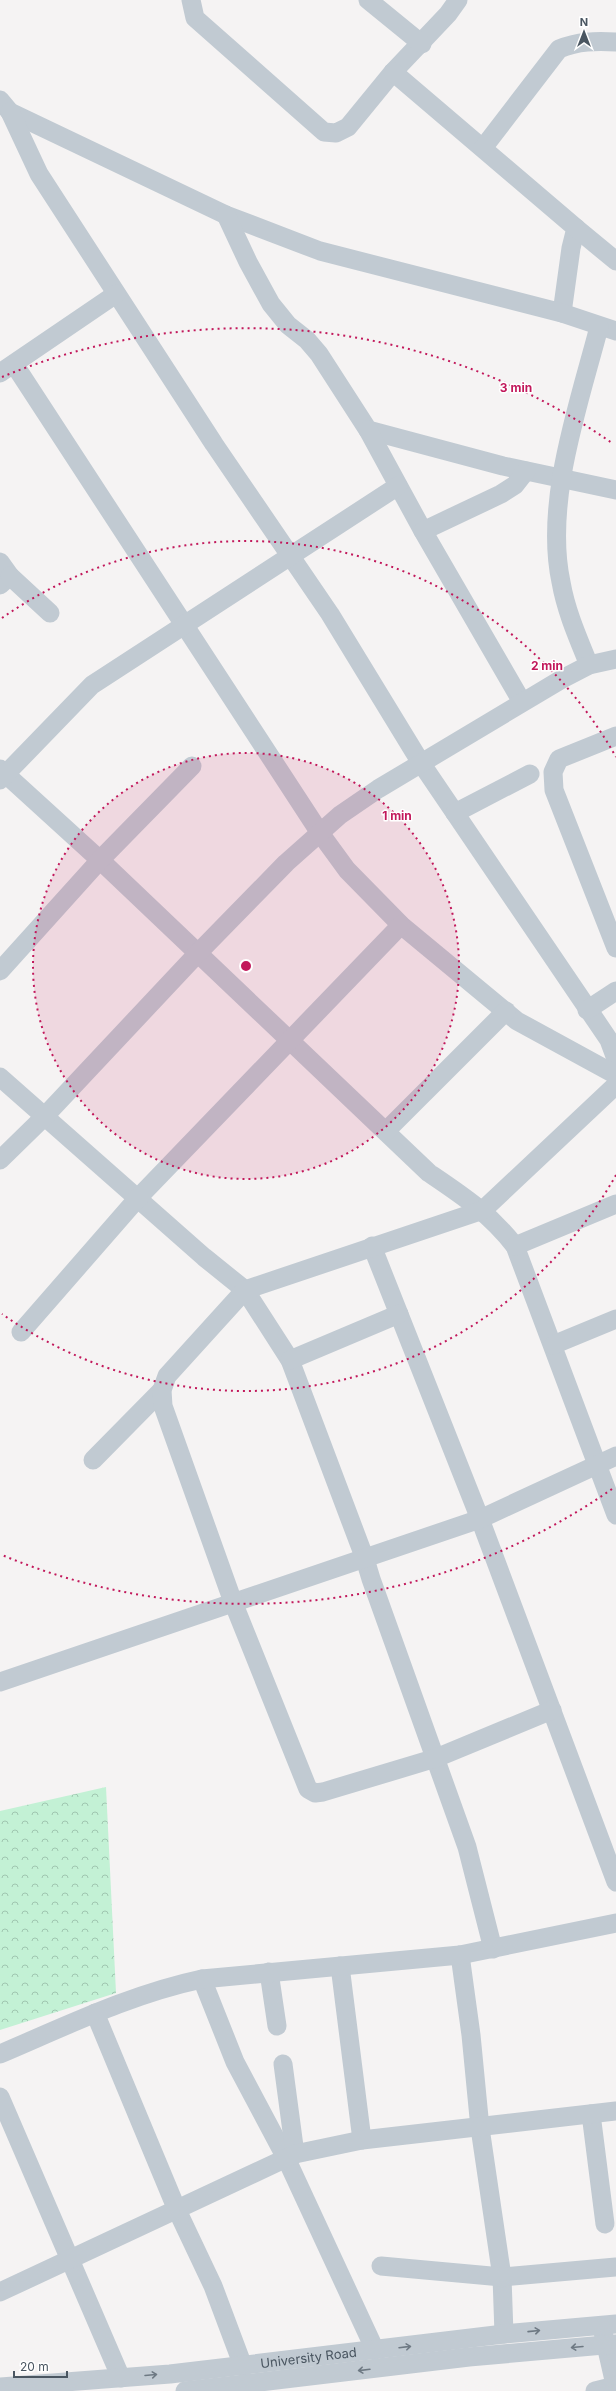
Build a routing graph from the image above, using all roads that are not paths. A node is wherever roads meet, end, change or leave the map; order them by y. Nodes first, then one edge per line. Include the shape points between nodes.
1 (191, 0) edge
2 (368, 0) edge
3 (458, 0) edge
4 (616, 42) edge
5 (422, 44) junction
6 (393, 72) junction
7 (5, 106) edge
8 (483, 148) junction
9 (226, 215) junction
10 (576, 228) junction
11 (616, 261) edge
12 (116, 294) junction
13 (562, 313) junction
14 (608, 329) edge
15 (7, 368) edge
16 (368, 430) junction
17 (526, 471) junction
18 (560, 479) junction
19 (398, 486) junction
20 (616, 490) edge
21 (423, 532) junction
22 (291, 554) junction
23 (3, 574) edge
24 (50, 613) dead end
25 (185, 625) junction
26 (616, 659) edge
27 (589, 665) junction
28 (522, 702) junction
29 (616, 736) edge
30 (422, 763) junction
31 (192, 766) dead end
32 (530, 774) dead end
33 (2, 775) edge
34 (455, 813) junction
35 (320, 833) junction
36 (100, 860) junction
37 (401, 925) junction
38 (616, 948) edge
39 (198, 953) junction
40 (0, 971) edge
41 (616, 991) edge
42 (587, 1010) junction
43 (506, 1011) junction
44 (290, 1041) junction
45 (616, 1059) edge
46 (616, 1075) edge
47 (0, 1078) edge
48 (616, 1085) edge
49 (44, 1117) junction
50 (386, 1131) junction
51 (0, 1160) edge
52 (137, 1199) junction
53 (616, 1204) edge
54 (482, 1210) junction
55 (372, 1246) junction
56 (515, 1246) junction
57 (245, 1290) junction
58 (399, 1314) junction
59 (616, 1319) edge
60 (21, 1332) dead end
61 (553, 1345) junction
62 (290, 1360) junction
63 (162, 1390) junction
64 (616, 1456) edge
65 (93, 1460) dead end
66 (598, 1465) junction
67 (616, 1515) edge
68 (480, 1519) junction
69 (365, 1559) junction
70 (232, 1602) junction
71 (0, 1682) edge
72 (552, 1710) junction
73 (436, 1758) junction
74 (616, 1882) edge
75 (616, 1923) edge
76 (494, 1949) junction
77 (460, 1954) junction
78 (340, 1966) junction
79 (270, 1972) junction
80 (202, 1979) junction
81 (95, 2013) junction
82 (277, 2026) dead end
83 (0, 2054) edge
84 (283, 2064) dead end
85 (0, 2097) edge
86 (616, 2111) edge
87 (591, 2114) junction
88 (480, 2128) junction
89 (362, 2140) junction
90 (290, 2156) junction
91 (177, 2210) junction
92 (605, 2224) dead end
93 (70, 2260) junction
94 (381, 2266) dead end
95 (616, 2267) edge
96 (502, 2277) junction
97 (0, 2292) edge
98 (609, 2324) edge
99 (504, 2334) junction
100 (611, 2344) edge
101 (376, 2350) junction
102 (244, 2366) junction
103 (121, 2378) junction
104 (0, 2387) edge
105 (616, 2387) edge
106 (185, 2391) edge
107 (595, 2391) edge

1 - 6 street via 195,18 324,132 336,133 348,127
2 - 5 street
3 - 5 street
4 - 8 street via 589,41 569,44 559,49
5 - 6 street
6 - 8 street
7 - 9 street
7 - 12 street via 39,174
8 - 10 street
9 - 13 street via 320,251
9 - 16 street via 271,304 318,354
10 - 11 street
10 - 13 street
12 - 15 street
12 - 22 street via 214,444
13 - 14 street
14 - 18 street
15 - 25 street
16 - 17 street via 435,450
16 - 19 street
17 - 18 street
17 - 21 street via 515,485 501,494
18 - 20 street
18 - 27 street via 557,554 561,582 572,623
19 - 21 street
19 - 22 street
21 - 28 street
22 - 25 street
22 - 30 street
23 - 24 street
25 - 33 street via 92,685
25 - 35 street
26 - 27 street
27 - 28 street
28 - 30 street
29 - 38 street via 559,759 553,772 554,790
30 - 34 street
30 - 35 street via 340,815
31 - 36 street
32 - 34 street
33 - 36 street
34 - 42 street
35 - 37 street via 347,870
35 - 39 street via 286,863
36 - 39 street
36 - 40 street
37 - 43 street
37 - 44 street
39 - 44 street
39 - 49 street
41 - 42 street
42 - 45 street via 608,1040
43 - 46 street via 517,1021
43 - 50 street
44 - 50 street
44 - 52 street
47 - 49 street
48 - 54 street
49 - 51 street
49 - 52 street
50 - 54 street via 429,1173
52 - 57 street
52 - 60 street
53 - 56 street
54 - 55 street
54 - 56 street
55 - 57 street
55 - 58 street
56 - 61 street
57 - 62 street
57 - 63 street via 167,1376
58 - 62 street
58 - 68 street
59 - 61 street
61 - 66 street
62 - 69 street
63 - 65 street
63 - 70 street via 163,1406
64 - 66 street
66 - 67 street
66 - 68 street
68 - 69 street
68 - 72 street
69 - 70 street
69 - 73 street via 370,1579
70 - 71 street
70 - 73 street via 308,1789 315,1793 323,1792
72 - 73 street
72 - 74 street
73 - 76 street via 467,1847
75 - 76 street
76 - 77 street
77 - 78 street
77 - 88 street
78 - 79 street
78 - 89 street
79 - 80 street
79 - 82 street
80 - 81 street via 166,1987
80 - 90 street via 235,2062
81 - 83 street
81 - 91 street
84 - 90 street
85 - 93 street
86 - 87 street
87 - 88 street
87 - 92 street
88 - 89 street
88 - 96 street
89 - 90 street
90 - 91 street
90 - 101 street
91 - 93 street
91 - 102 street via 213,2286
93 - 97 street
93 - 103 street
94 - 96 street
95 - 96 street
96 - 99 street
99 -> 98 street, University Road
98 - 100 street
101 -> 99 street, University Road
100 - 105 street
100 -> 106 street, University Road via 469,2357
101 - 102 street, University Road
103 -> 102 street, University Road
103 - 104 street, University Road
105 - 107 street

